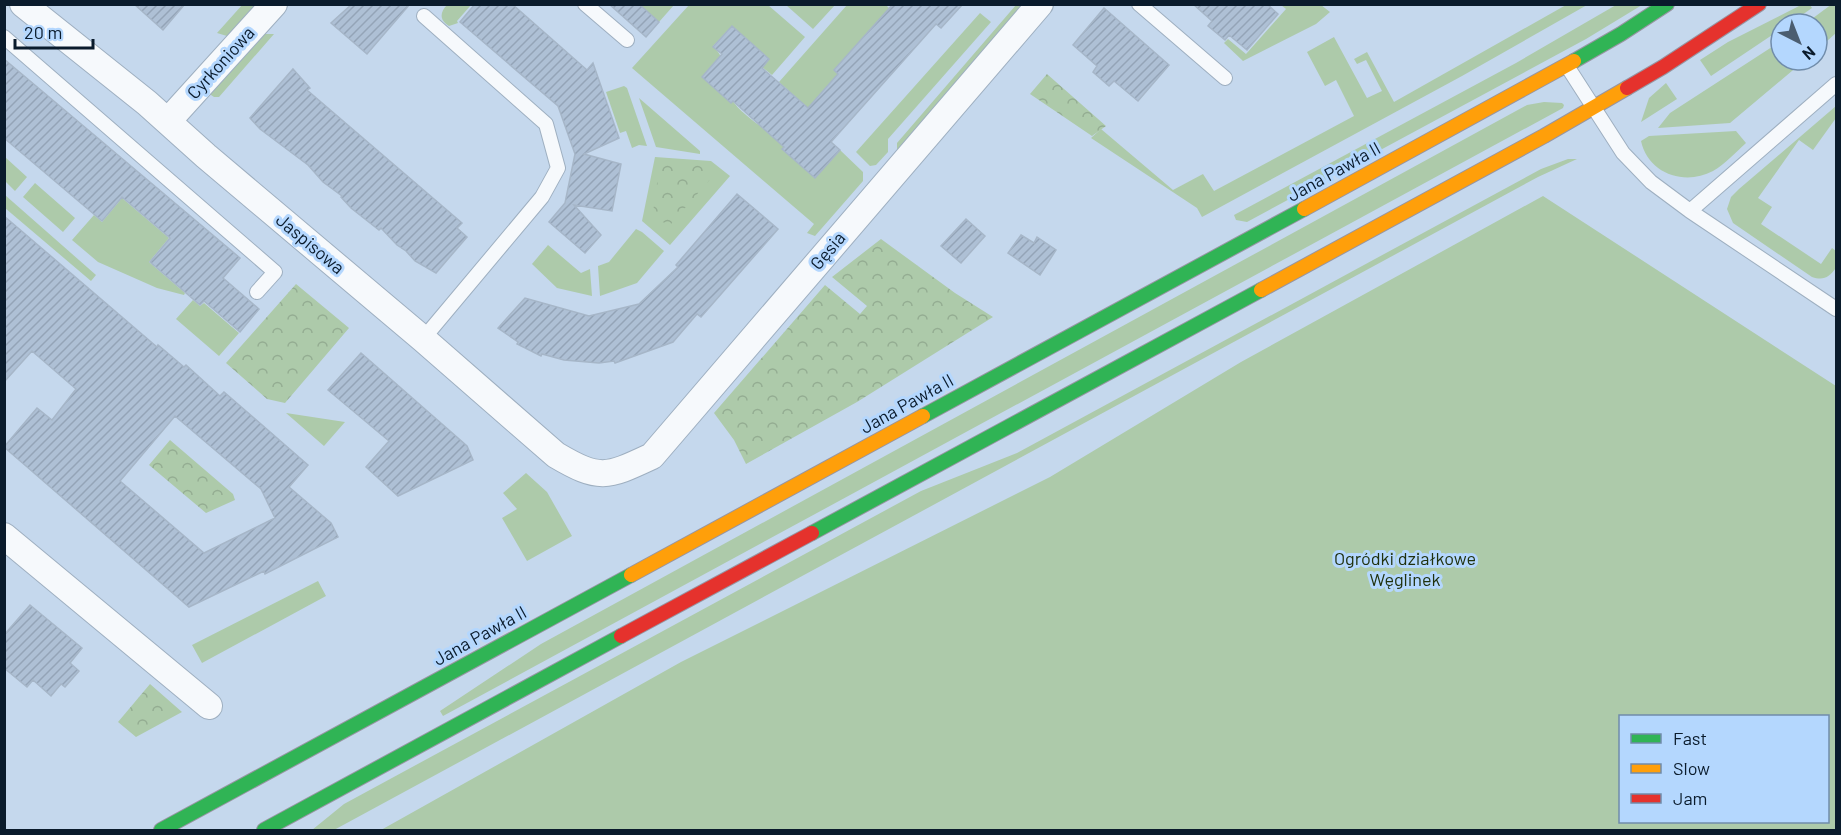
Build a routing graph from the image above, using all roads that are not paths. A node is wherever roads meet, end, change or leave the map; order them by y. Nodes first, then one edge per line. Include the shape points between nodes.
1 (23, 4) edge
2 (274, 4) edge
3 (585, 4) edge
4 (1040, 4) edge
5 (1139, 4) edge
6 (1667, 4) edge
7 (1759, 4) edge
8 (424, 16) dead end
9 (4, 37) edge
10 (627, 40) dead end
11 (1567, 66) junction
12 (1225, 78) dead end
13 (1836, 84) edge
14 (1593, 109) junction
15 (168, 121) junction
16 (1690, 211) junction
17 (257, 292) dead end
18 (1836, 294) edge
19 (1822, 299) junction
20 (1836, 309) edge
21 (423, 339) junction
22 (602, 474) joint
23 (4, 536) edge
24 (209, 706) dead end
25 (161, 831) edge
26 (264, 831) edge

1 - 15 street, Jaspisowa
2 - 15 street, Cyrkoniowa
3 - 10 lane
4 - 22 street, Gęsia via 652,456
5 - 12 lane
6 - 11 main road, Jana Pawła II
7 - 14 main road
8 - 21 lane via 546,124 558,168 542,197
9 - 17 lane via 275,272
11 - 14 lane
11 - 25 main road, Jana Pawła II
13 - 16 lane
14 - 16 lane via 1635,167
14 - 26 main road
15 - 21 street, Jaspisowa
16 - 19 lane
18 - 19 lane
19 - 20 lane
21 - 22 street, Jaspisowa via 556,456 580,470
23 - 24 street

